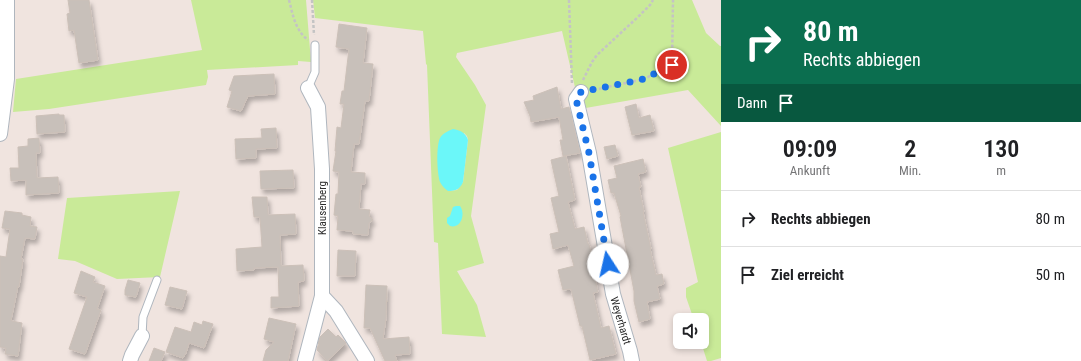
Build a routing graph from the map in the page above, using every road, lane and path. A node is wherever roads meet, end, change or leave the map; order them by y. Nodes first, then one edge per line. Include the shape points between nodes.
1 (7, 0) edge
2 (289, 0) edge
3 (312, 0) edge
4 (569, 0) edge
5 (653, 0) edge
6 (673, 0) edge
7 (315, 45) junction
8 (308, 88) joint
9 (581, 92) junction
10 (0, 134) edge
11 (157, 280) dead end
12 (322, 296) junction
13 (142, 336) joint
14 (130, 361) edge
15 (305, 361) edge
16 (367, 361) edge
17 (632, 361) edge

1 - 10 street via 7,79
2 - 7 path via 294,21 302,36
3 - 7 path
4 - 9 path via 572,87
5 - 9 path via 592,62 583,80
6 - 9 path via 672,65 644,79
7 - 8 lane, Klausenberg via 315,72
8 - 12 street, Klausenberg via 318,107 322,169
9 - 17 street, Weyerhardt via 576,99 589,153 613,294
11 - 13 lane via 143,317
12 - 15 street, Klausenberg
12 - 16 street via 336,311
13 - 14 street

